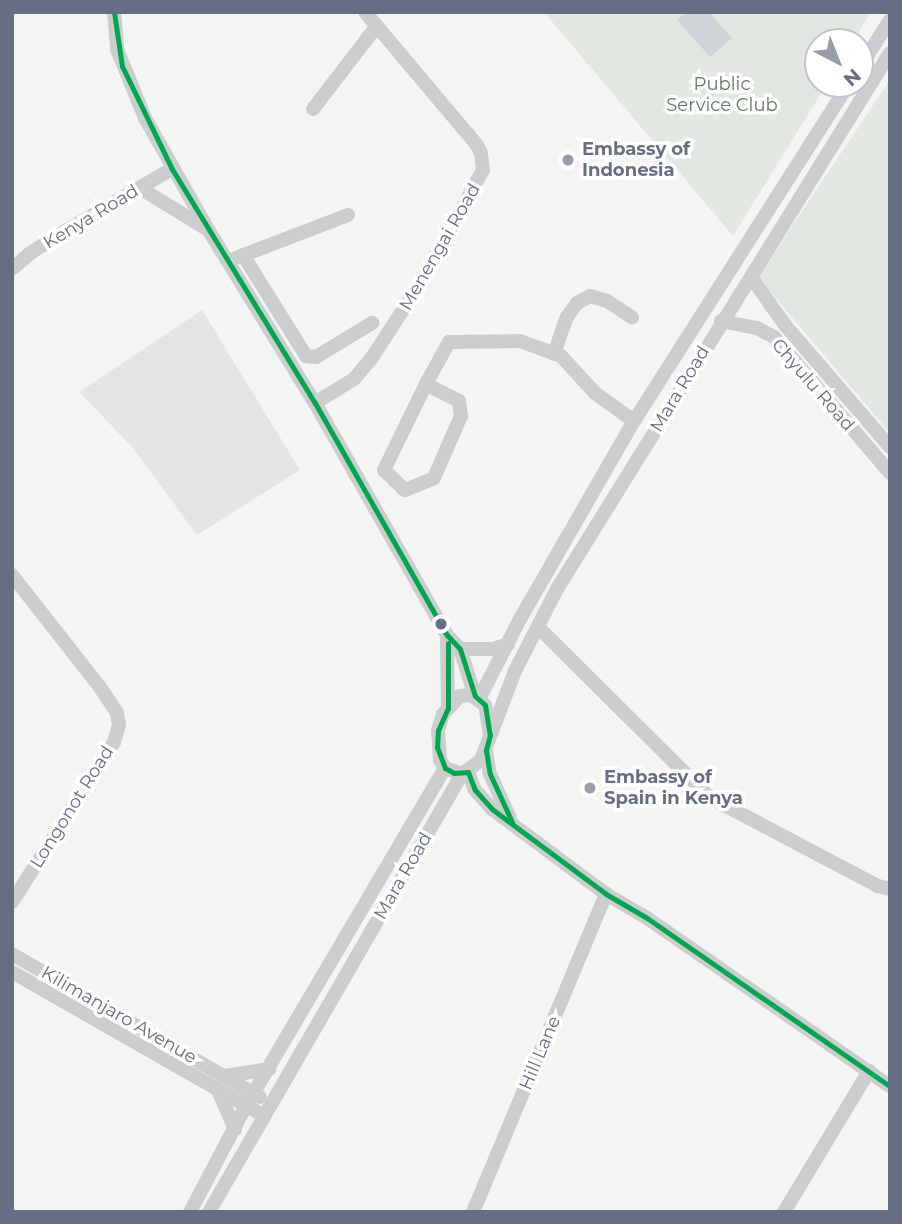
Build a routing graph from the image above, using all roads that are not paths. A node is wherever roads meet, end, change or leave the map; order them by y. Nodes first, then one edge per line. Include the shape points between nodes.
1 (114, 12) edge
2 (365, 12) edge
3 (890, 20) edge
4 (377, 26) junction
5 (874, 45) edge
6 (890, 53) edge
7 (840, 98) edge
8 (313, 109) dead end
9 (172, 169) junction
10 (140, 188) junction
11 (348, 215) dead end
12 (209, 231) junction
13 (243, 255) junction
14 (228, 261) junction
15 (12, 269) edge
16 (751, 277) junction
17 (632, 317) dead end
18 (721, 321) junction
19 (372, 323) dead end
20 (554, 354) junction
21 (426, 384) junction
22 (315, 403) junction
23 (634, 421) junction
24 (890, 447) edge
25 (890, 473) edge
26 (12, 575) edge
27 (538, 627) junction
28 (447, 635) junction
29 (508, 644) junction
30 (460, 649) junction
31 (477, 698) junction
32 (448, 708) junction
33 (490, 734) junction
34 (486, 750) junction
35 (445, 768) junction
36 (465, 773) junction
37 (512, 822) junction
38 (890, 889) edge
39 (606, 894) junction
40 (12, 902) edge
41 (12, 954) edge
42 (328, 969) junction
43 (12, 972) edge
44 (344, 977) junction
45 (269, 1069) junction
46 (869, 1071) junction
47 (221, 1082) junction
48 (890, 1086) edge
49 (250, 1099) junction
50 (267, 1110) junction
51 (235, 1129) junction
52 (190, 1212) edge
53 (209, 1212) edge
54 (473, 1212) edge
55 (784, 1212) edge

1 - 9 street via 122,65
2 - 4 street, Menengai Road
3 - 5 street
4 - 8 street
4 - 22 street, Menengai Road via 477,145 483,170 423,279 373,356 354,379
6 - 16 street, Mara Road
7 - 23 street, Mara Road
9 - 10 street, Kenya Road
9 - 12 street
10 - 12 street
10 - 15 street, Kenya Road via 29,254
11 - 13 street
12 - 14 street
13 - 14 street
13 - 19 street via 306,356 316,358
14 - 22 street
16 - 18 street, Mara Road
16 - 24 street, Chyulu Road via 785,325
17 - 20 street via 590,296 577,303 567,317
18 - 25 street, Chyulu Road via 757,328 774,337
18 - 27 street, Mara Road
20 - 21 street via 520,341 449,342
20 - 23 street via 594,393
21 - 21 street via 459,401 461,416 434,478 405,490 384,470
22 - 28 street
23 - 29 street, Mara Road
26 - 40 street, Longonot Road via 99,686 117,713 119,725 114,742
27 - 33 street, Mara Road
27 - 38 street via 709,797
28 - 30 street
28 - 32 street
29 - 30 street
29 - 31 street, Mara Road
30 - 31 street
31 - 32 street via 460,696
31 - 33 street, Mara Road via 485,705
32 - 35 street via 438,730 437,747
33 - 34 street, Mara Road
34 - 36 street, Mara Road
34 - 37 street via 490,775
35 - 36 street
35 - 42 street, Mara Road
36 - 37 street via 492,809
36 - 44 street, Mara Road
37 - 39 street
39 - 46 street
39 - 54 street, Hill Lane
41 - 47 street, Kilimanjaro Avenue
42 - 44 street
42 - 45 street, Mara Road
43 - 47 street, Kilimanjaro Avenue via 135,1044
44 - 50 street, Mara Road
45 - 47 street
45 - 49 street, Mara Road
46 - 48 street
46 - 55 street
47 - 49 street, Kilimanjaro Avenue
47 - 51 street
49 - 50 street, Kilimanjaro Avenue
49 - 51 street, Mara Road
50 - 53 street, Mara Road
51 - 52 street, Mara Road

